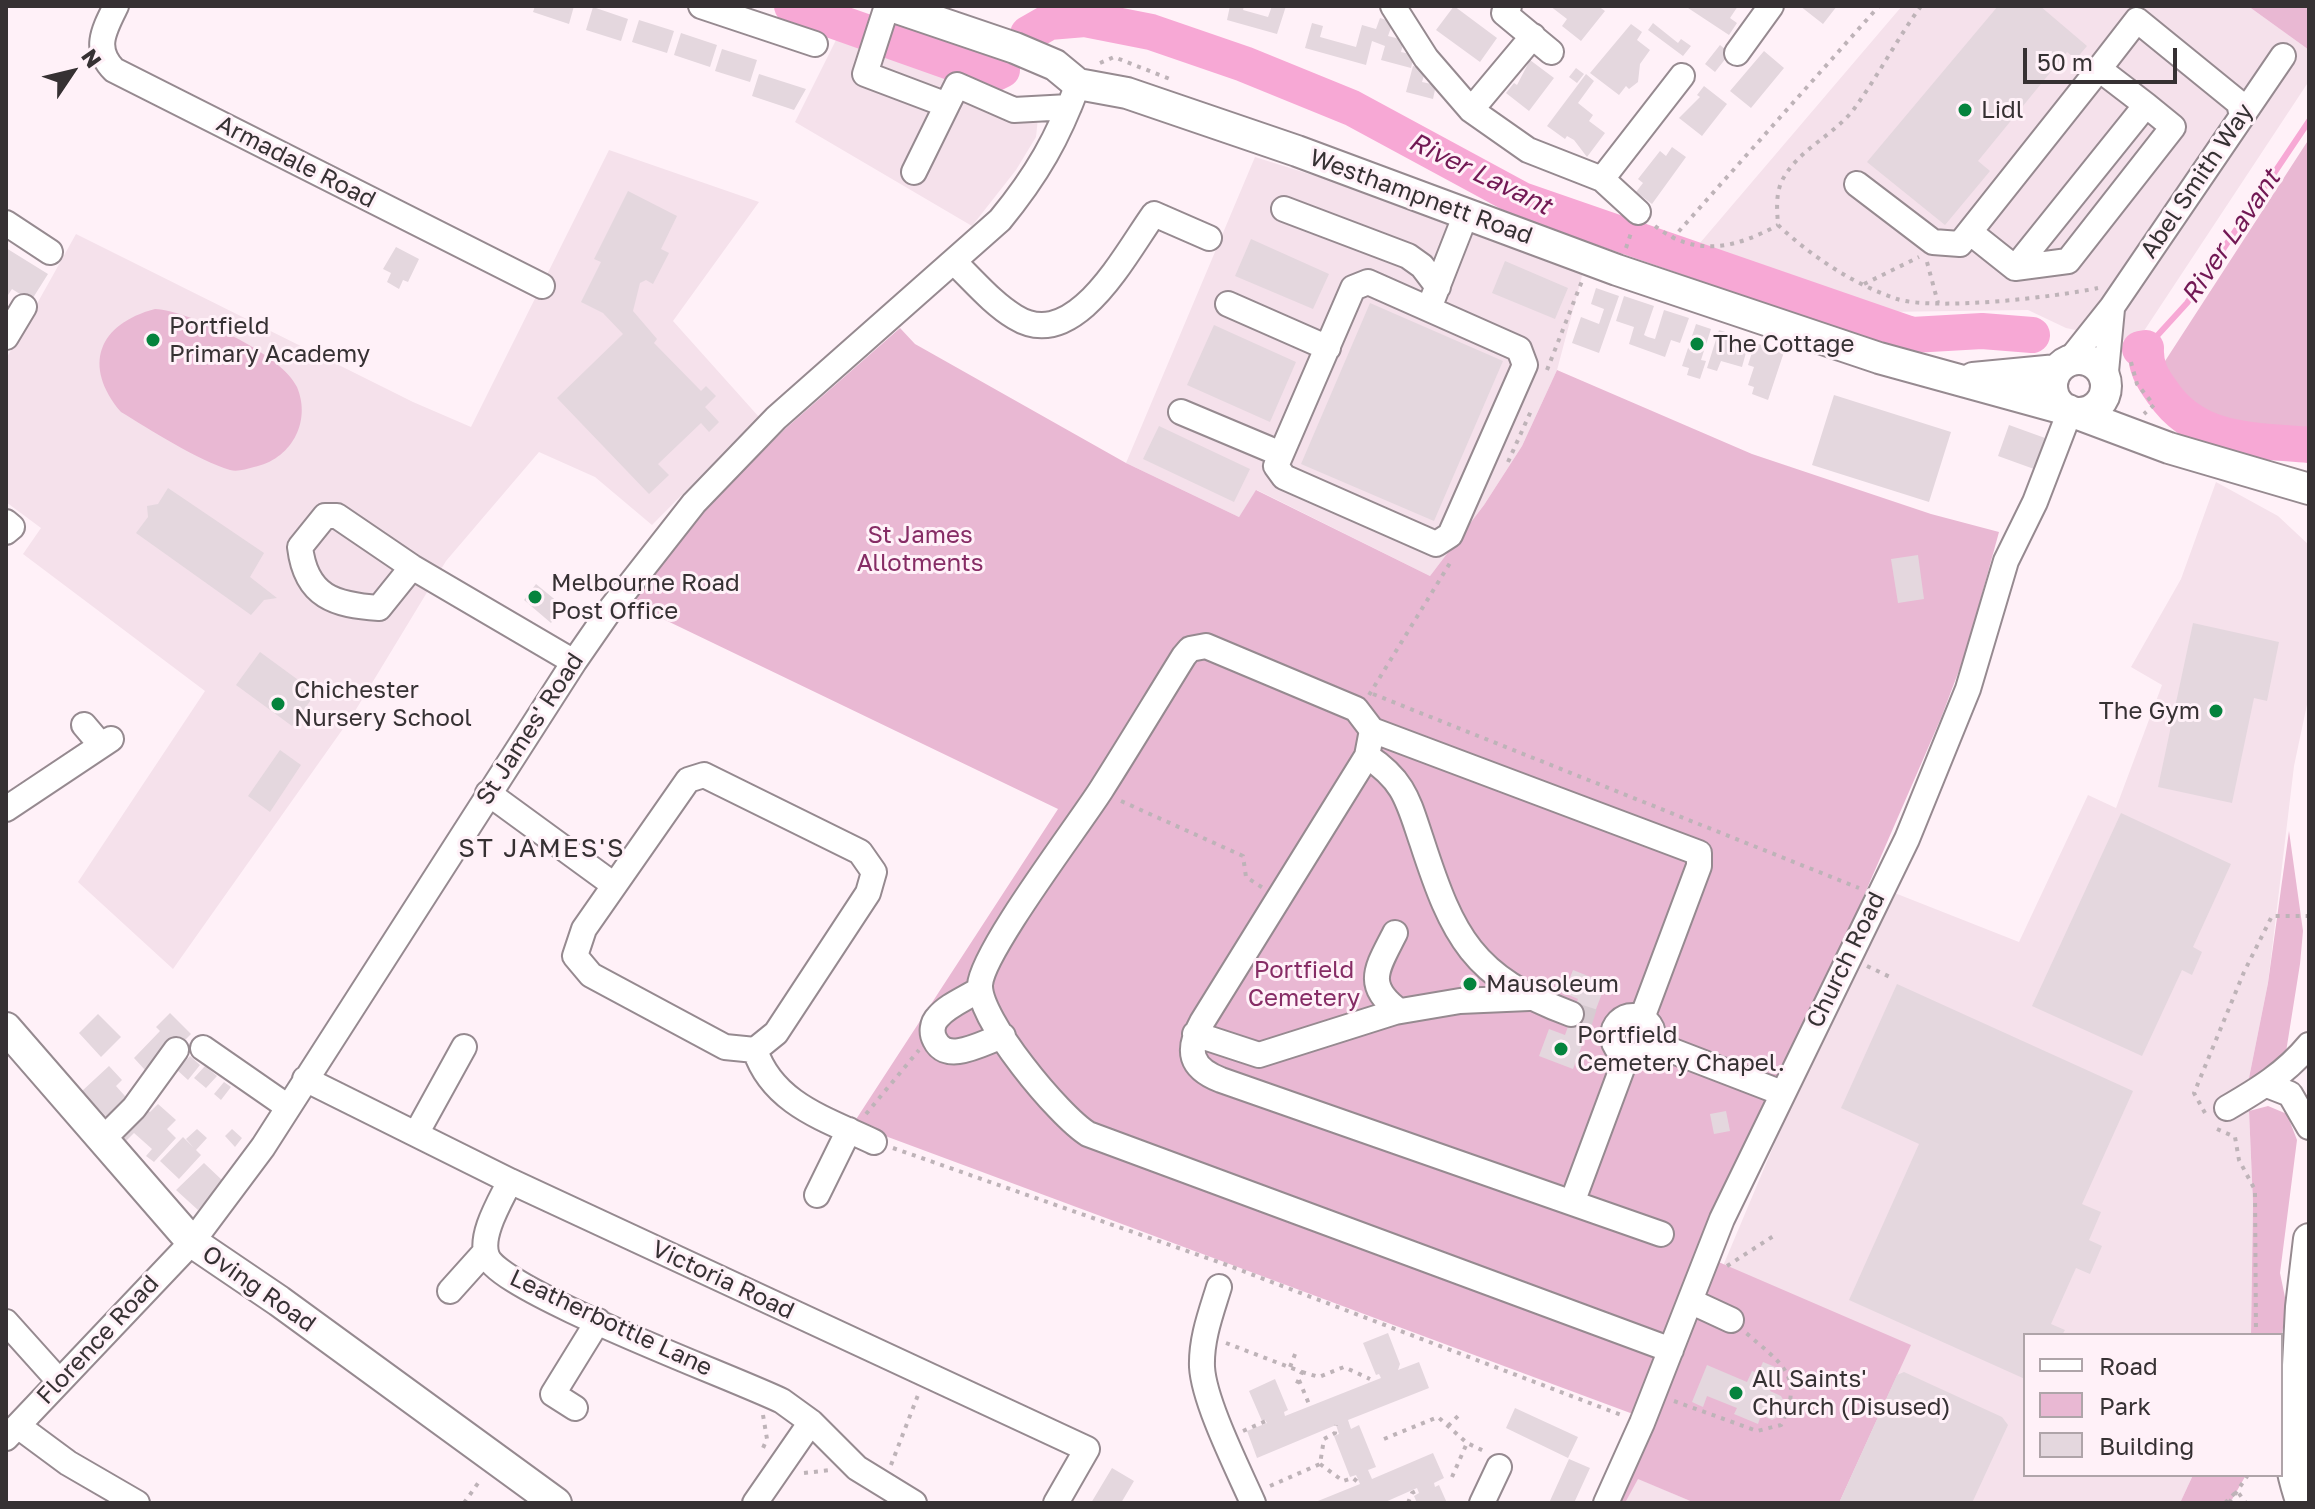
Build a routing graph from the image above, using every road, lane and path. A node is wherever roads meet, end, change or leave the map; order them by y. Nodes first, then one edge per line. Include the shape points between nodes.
1 (116, 6) edge
2 (701, 6) edge
3 (1393, 6) edge
4 (1509, 6) edge
5 (1771, 6) edge
6 (1879, 6) edge
7 (887, 12) edge
8 (2142, 13) edge
9 (815, 44) dead end
10 (1737, 53) dead end
11 (2283, 56) dead end
12 (2099, 69) junction
13 (1682, 76) dead end
14 (1074, 96) junction
15 (947, 105) junction
16 (2146, 105) junction
17 (1471, 110) junction
18 (2241, 112) junction
19 (914, 172) dead end
20 (1602, 179) junction
21 (1857, 184) dead end
22 (1284, 209) dead end
23 (1638, 212) dead end
24 (1466, 214) junction
25 (6, 223) edge
26 (1778, 225) dead end
27 (1971, 233) junction
28 (1209, 238) dead end
29 (50, 252) dead end
30 (955, 263) junction
31 (2015, 268) junction
32 (1864, 284) dead end
33 (542, 286) dead end
34 (1433, 298) junction
35 (1938, 303) dead end
36 (1228, 304) dead end
37 (24, 307) dead end
38 (2112, 307) junction
39 (6, 337) edge
40 (1328, 348) junction
41 (2063, 365) junction
42 (2112, 371) junction
43 (1956, 379) junction
44 (2069, 410) junction
45 (1181, 412) dead end
46 (2142, 416) dead end
47 (2169, 448) junction
48 (1281, 454) junction
49 (2273, 480) junction
50 (2309, 489) edge
51 (2309, 508) edge
52 (412, 567) junction
53 (1440, 580) dead end
54 (574, 662) junction
55 (84, 725) dead end
56 (1372, 730) junction
57 (1367, 756) junction
58 (1100, 791) junction
59 (488, 793) junction
60 (6, 809) edge
61 (614, 885) junction
62 (1878, 896) junction
63 (1279, 898) junction
64 (2309, 916) edge
65 (1395, 933) dead end
66 (980, 989) junction
67 (1529, 998) junction
68 (1399, 1011) junction
69 (1642, 1018) junction
70 (1593, 1021) junction
71 (6, 1028) edge
72 (1195, 1034) junction
73 (1003, 1036) junction
74 (936, 1043) junction
75 (1652, 1043) junction
76 (2309, 1045) edge
77 (464, 1047) dead end
78 (203, 1048) dead end
79 (176, 1050) dead end
80 (755, 1050) junction
81 (1627, 1055) junction
82 (305, 1079) junction
83 (2267, 1085) junction
84 (1782, 1093) junction
85 (288, 1107) junction
86 (2216, 1118) junction
87 (2309, 1127) edge
88 (416, 1134) junction
89 (858, 1134) junction
90 (103, 1139) junction
91 (510, 1181) junction
92 (817, 1195) dead end
93 (1573, 1200) junction
94 (1661, 1234) dead end
95 (1775, 1235) dead end
96 (2309, 1239) edge
97 (192, 1242) junction
98 (485, 1252) junction
99 (1219, 1287) dead end
100 (450, 1291) dead end
101 (1693, 1294) junction
102 (1731, 1320) joint
103 (598, 1321) junction
104 (6, 1322) edge
105 (2256, 1333) edge
106 (1205, 1337) junction
107 (1297, 1349) dead end
108 (1671, 1350) junction
109 (1290, 1367) junction
110 (1302, 1372) junction
111 (926, 1374) junction
112 (1370, 1379) dead end
113 (1299, 1380) junction
114 (59, 1381) junction
115 (1295, 1388) dead end
116 (759, 1390) junction
117 (2303, 1391) edge
118 (1654, 1392) junction
119 (1309, 1404) dead end
120 (575, 1408) dead end
121 (1462, 1412) dead end
122 (811, 1422) junction
123 (1642, 1423) junction
124 (1336, 1425) dead end
125 (1448, 1426) junction
126 (12, 1432) edge
127 (1384, 1439) dead end
128 (1467, 1443) junction
129 (494, 1460) junction
130 (1320, 1464) junction
131 (2292, 1466) junction
132 (1499, 1467) joint
133 (778, 1468) junction
134 (857, 1468) junction
135 (1452, 1477) dead end
136 (2247, 1477) edge
137 (883, 1484) junction
138 (1360, 1484) dead end
139 (1418, 1490) dead end
140 (1251, 1499) edge
141 (137, 1503) edge
142 (464, 1503) edge
143 (556, 1503) edge
144 (755, 1503) edge
145 (914, 1503) edge
146 (1056, 1503) edge
147 (1408, 1503) edge
148 (1482, 1503) edge
149 (1606, 1503) edge
150 (2227, 1503) edge
151 (2246, 1503) edge
152 (2279, 1503) edge
153 (2305, 1503) edge

1 - 33 street, Armadale Road via 100,45 114,70
2 - 9 street
3 - 17 street via 1426,58
4 - 17 street via 1504,13 1542,44
5 - 10 street
6 - 26 path via 1672,239 1707,248 1729,247
7 - 14 main road, Westhampnett Road via 1015,48 1055,65
7 - 15 street via 865,74
8 - 12 street
8 - 18 street via 2239,103
11 - 18 street, Abel Smith Way
12 - 16 street
12 - 27 street
13 - 20 street
14 - 15 street via 1014,110 957,85
14 - 24 main road, Westhampnett Road via 1127,93
14 - 30 street, St James' Road via 1057,139 1031,182
15 - 19 street
16 - 31 street
16 - 31 street via 2173,127 2094,231 2068,261
17 - 20 street via 1528,150
18 - 38 street, Abel Smith Way
20 - 23 street
21 - 27 street via 1939,245 1960,244
22 - 34 street via 1408,256 1422,266
24 - 34 street
24 - 43 main road, Westhampnett Road via 1690,295
25 - 29 street
27 - 31 street
28 - 30 street via 1154,214 1082,309 1041,327 1016,319
30 - 54 street, St James' Road via 776,418 694,503
32 - 35 path via 1925,253
34 - 40 street via 1368,282 1353,288
34 - 48 street via 1519,349 1525,365 1450,535 1436,544 1284,477 1276,466
36 - 40 street
37 - 39 street
38 - 41 street, Abel Smith Way
38 - 42 street, Abel Smith Way
40 - 48 street
41 - 42 main road via 2091,362
41 - 43 main road, Westhampnett Road
41 - 44 main road via 2052,391
42 - 44 main road via 2093,408
42 - 46 path via 2137,384 2154,405
42 - 47 main road, Westhampnett Road via 2136,421
43 - 44 main road, Westhampnett Road
44 - 47 main road, Westhampnett Road
44 - 62 street, Church Road via 2035,502 2006,561 1968,689
45 - 48 street
47 - 49 main road, Westhampnett Road
49 - 50 main road, Westhampnett Road
49 - 51 main road, Westhampnett Road
52 - 52 street via 379,608 346,606 323,596 311,582 300,547 325,516 337,516
52 - 54 street
53 - 62 path via 1371,694
54 - 59 street, St James' Road
55 - 60 street via 106,742
56 - 57 street
56 - 58 street via 1346,702 1213,647 1199,646 1184,656
56 - 69 street via 1699,853 1699,866
57 - 63 street
57 - 67 street via 1392,774 1404,791 1437,889 1460,936 1492,974
58 - 63 path via 1243,856 1246,877
58 - 66 street via 990,955
59 - 61 street
59 - 82 street, St James' Road
61 - 80 street via 577,945 575,956 582,967 725,1047
61 - 80 street via 694,776 715,779 869,861 874,872 868,893 776,1033
62 - 84 street, Church Road
63 - 72 street
64 - 86 path via 2272,916 2244,972 2194,1093
65 - 68 street via 1375,980 1380,998
66 - 73 street
66 - 74 street via 938,1016 933,1026
67 - 68 street
67 - 70 street
68 - 72 street via 1259,1055
69 - 70 street
69 - 75 street via 1653,1032
70 - 81 street
71 - 90 main road, Oving Road
72 - 93 street via 1191,1056 1209,1075
73 - 74 street via 958,1052
73 - 108 street via 1067,1118 1102,1141
74 - 89 path via 914,1052
75 - 81 street via 1645,1052
75 - 84 street
76 - 83 street
77 - 88 street
78 - 85 street
79 - 90 street via 134,1108
80 - 89 street via 765,1077 780,1092 799,1107
81 - 93 street
82 - 85 street, St James' Road
82 - 88 street, Victoria Road
83 - 86 street
83 - 87 street via 2290,1094
84 - 101 street, Church Road
85 - 97 street, St James' Road
86 - 105 path via 2235,1137 2239,1160 2255,1190
88 - 91 street, Victoria Road
89 - 92 street
89 - 123 path via 1227,1265
90 - 97 main road, Oving Road
91 - 98 street, Leatherbottle Lane
91 - 111 street, Victoria Road
93 - 94 street
95 - 101 path
96 - 117 main road via 2301,1307
97 - 114 street, Florence Road
97 - 129 main road, Oving Road
98 - 100 street
98 - 103 street, Leatherbottle Lane via 493,1268
99 - 106 street
101 - 102 street
101 - 108 street, Church Road
102 - 118 path via 1786,1368 1792,1404 1781,1425 1757,1431
103 - 116 street, Leatherbottle Lane
103 - 120 street via 553,1394
104 - 114 street
106 - 109 path
106 - 140 street via 1202,1369
107 - 109 path
108 - 118 street, Church Road
109 - 110 path
110 - 112 path via 1319,1377 1344,1367
110 - 113 path
111 - 137 path
111 - 146 street, Victoria Road via 1087,1449
113 - 115 path
113 - 119 path
114 - 126 street, Florence Road
116 - 122 street, Leatherbottle Lane
116 - 133 path via 767,1439 763,1448
117 - 131 highway via 2291,1434
118 - 123 street, Church Road
121 - 125 path
122 - 133 street
122 - 134 street, Leatherbottle Lane
123 - 149 street, Church Road
124 - 130 path via 1335,1433 1324,1439
125 - 127 path via 1438,1417
125 - 128 path
126 - 141 street
128 - 132 path via 1497,1457
128 - 135 path
129 - 142 path
129 - 143 main road, Oving Road
130 - 138 path via 1343,1481 1353,1478
130 - 140 path
131 - 152 highway
131 - 153 highway
132 - 148 street
133 - 134 path
133 - 144 street
134 - 137 street, Leatherbottle Lane
136 - 150 path, bridge
137 - 145 street, Leatherbottle Lane
139 - 147 path
150 - 151 path, bridge via 2237,1491

